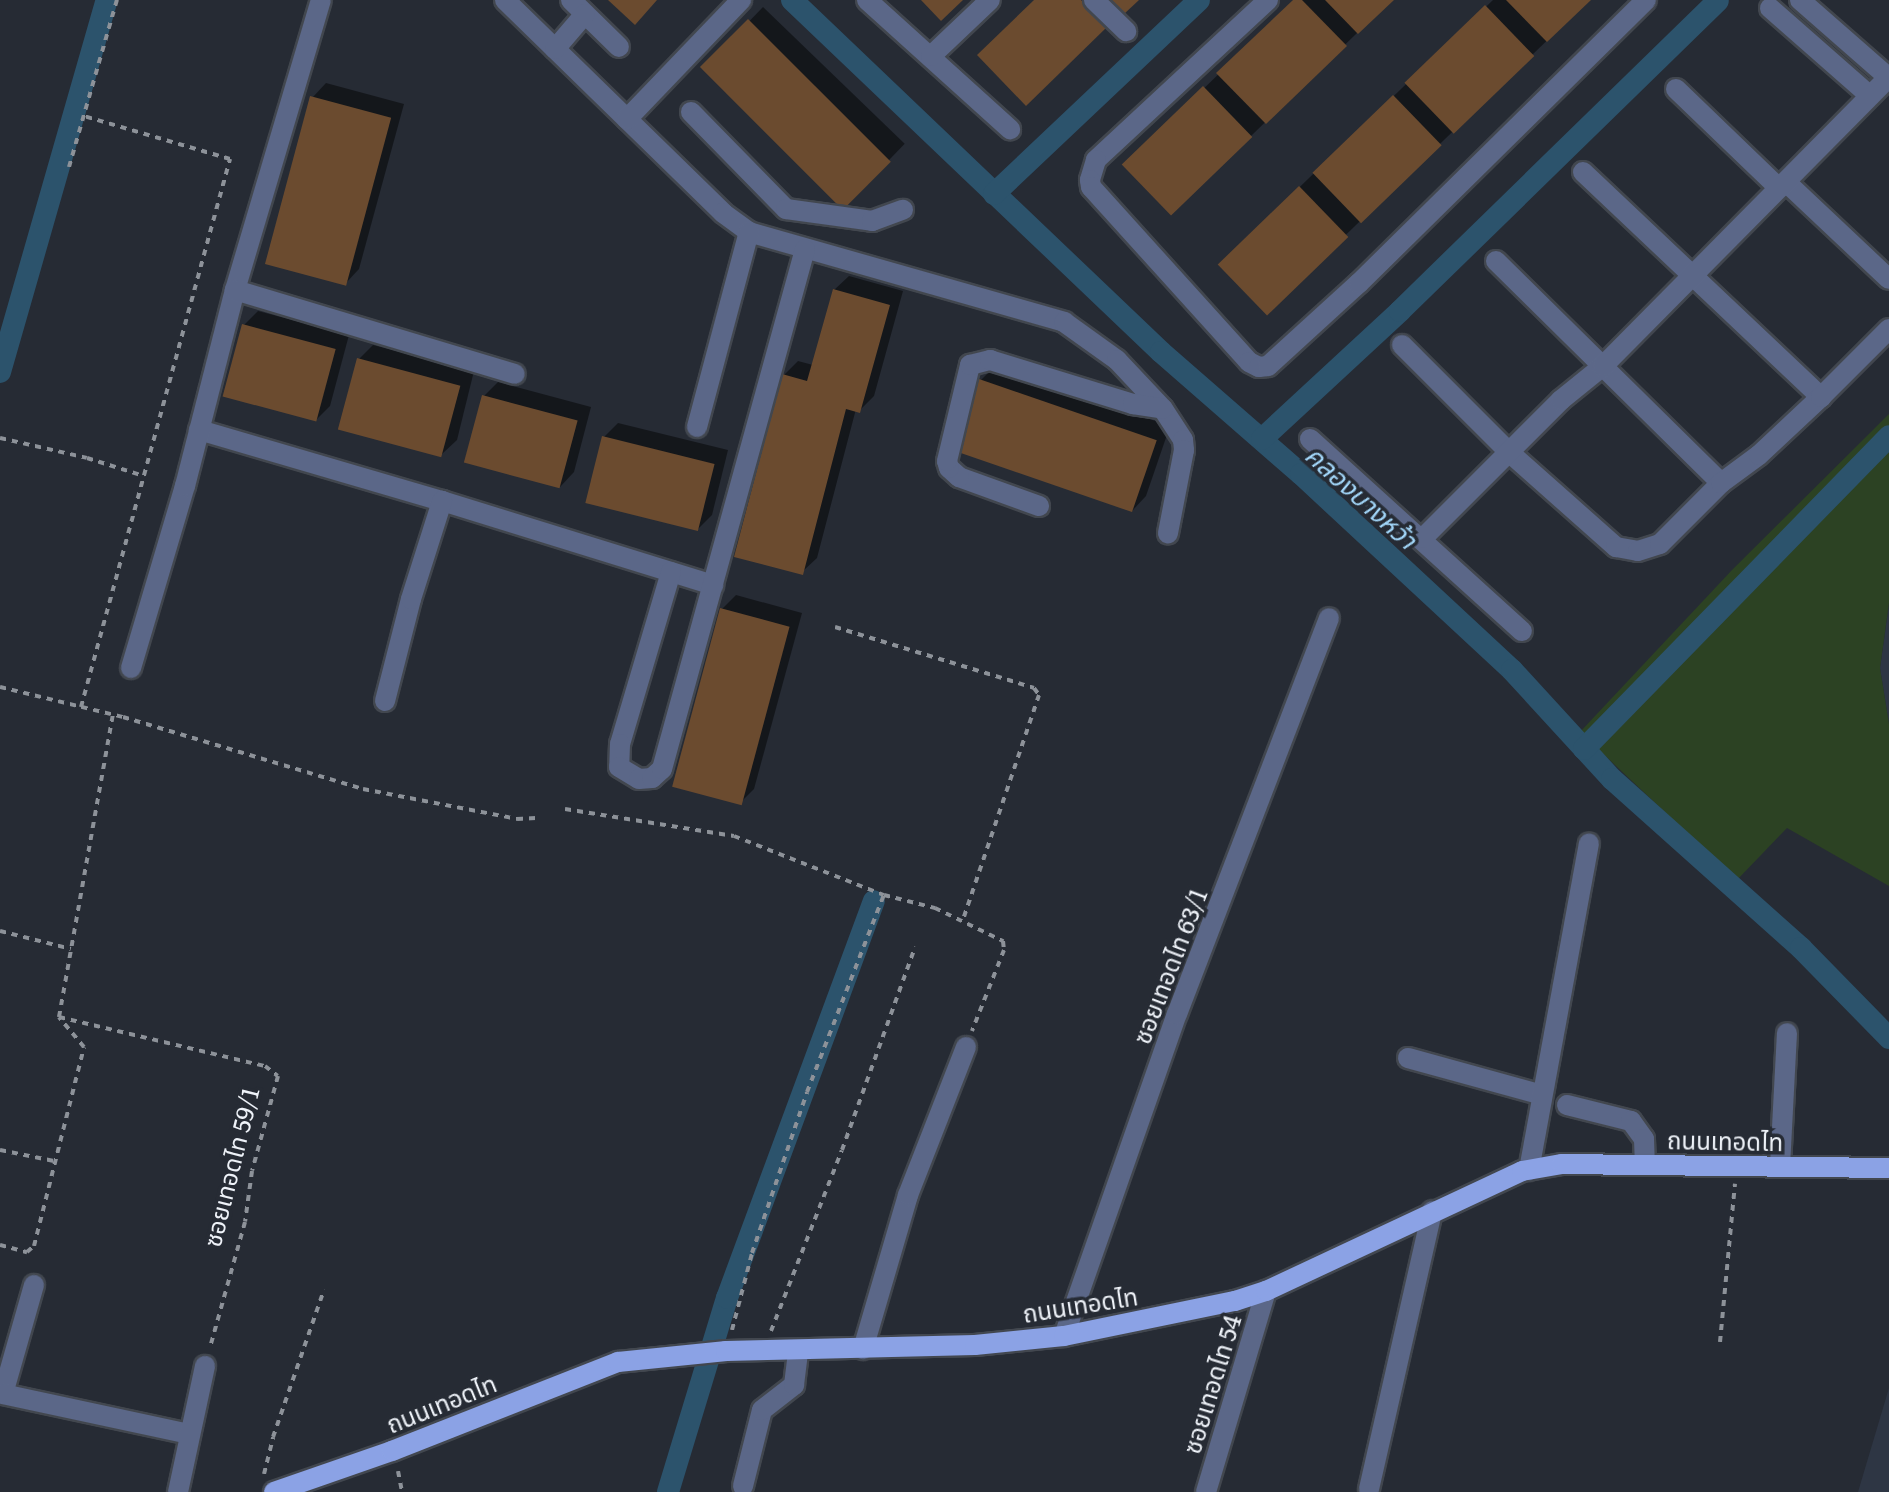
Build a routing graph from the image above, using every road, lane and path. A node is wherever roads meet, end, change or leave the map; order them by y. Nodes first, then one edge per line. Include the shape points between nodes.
1 (117, 0) edge
2 (321, 0) edge
3 (505, 0) edge
4 (741, 0) edge
5 (867, 0) edge
6 (990, 0) edge
7 (1094, 0) edge
8 (1268, 0) edge
9 (1646, 0) edge
10 (1800, 0) edge
11 (578, 7) edge
12 (1770, 8) dead end
13 (1126, 31) dead end
14 (619, 47) dead end
15 (555, 49) junction
16 (931, 56) junction
17 (1889, 78) edge
18 (1676, 89) dead end
19 (1870, 96) junction
20 (691, 112) dead end
21 (84, 116) junction
22 (627, 119) junction
23 (1010, 129) dead end
24 (69, 167) dead end
25 (1583, 172) dead end
26 (1783, 185) junction
27 (786, 209) junction
28 (903, 210) dead end
29 (749, 232) junction
30 (774, 241) junction
31 (805, 249) junction
32 (1496, 261) dead end
33 (1693, 275) junction
34 (1889, 279) edge
35 (235, 290) junction
36 (1889, 329) edge
37 (1402, 345) dead end
38 (1603, 366) junction
39 (515, 374) dead end
40 (1821, 397) junction
41 (1163, 409) junction
42 (697, 427) dead end
43 (199, 430) junction
44 (0, 438) edge
45 (1310, 439) dead end
46 (1510, 453) junction
47 (144, 476) junction
48 (1721, 483) junction
49 (442, 501) junction
50 (1039, 506) dead end
51 (1168, 533) dead end
52 (1423, 538) junction
53 (671, 572) junction
54 (713, 585) junction
55 (1329, 618) dead end
56 (835, 627) dead end
57 (1522, 631) dead end
58 (131, 668) dead end
59 (0, 687) edge
60 (385, 701) dead end
61 (81, 707) junction
62 (113, 714) junction
63 (565, 809) dead end
64 (536, 818) dead end
65 (1589, 843) dead end
66 (884, 895) junction
67 (963, 920) junction
68 (0, 931) edge
69 (915, 947) dead end
70 (71, 949) junction
71 (59, 1017) junction
72 (1787, 1033) dead end
73 (966, 1047) joint
74 (1408, 1058) dead end
75 (1542, 1095) junction
76 (1567, 1105) dead end
77 (0, 1150) edge
78 (54, 1161) junction
79 (1645, 1165) junction
80 (1737, 1166) junction
81 (1780, 1166) junction
82 (1889, 1168) edge
83 (1529, 1170) junction
84 (1432, 1211) junction
85 (0, 1245) edge
86 (34, 1285) dead end
87 (324, 1290) dead end
88 (1266, 1291) junction
89 (1064, 1336) junction
90 (1720, 1342) dead end
91 (863, 1349) junction
92 (798, 1351) junction
93 (722, 1352) junction
94 (762, 1352) junction
95 (205, 1366) joint
96 (189, 1434) junction
97 (268, 1485) edge
98 (743, 1486) dead end
99 (1369, 1489) dead end
100 (178, 1492) edge
101 (1206, 1492) edge

1 - 21 path
2 - 35 street
3 - 15 street
4 - 22 street
5 - 16 street
6 - 16 street
7 - 13 street
8 - 9 street via 1096,160 1090,180 1249,362 1259,367 1268,366 1359,283
10 - 17 street
11 - 14 street
11 - 15 street
12 - 19 street
15 - 22 street
16 - 23 street
17 - 19 street
18 - 26 street
19 - 26 street
20 - 27 street
21 - 24 path
21 - 47 path via 230,159
22 - 29 street
25 - 33 street
26 - 33 street
26 - 34 street
27 - 28 street via 872,221
27 - 30 street
29 - 30 street
29 - 42 street
30 - 31 street
31 - 41 street via 1064,322 1117,360
31 - 54 street
32 - 38 street
33 - 38 street
33 - 40 street
35 - 39 street
35 - 43 street
36 - 40 street
37 - 46 street
38 - 46 street
38 - 48 street
40 - 48 street
41 - 50 street via 990,360 970,365 949,468 959,477
41 - 51 street via 1178,428 1184,450
43 - 49 street
43 - 58 street
44 - 47 path
45 - 52 street
46 - 48 street via 1616,547 1638,551 1660,544
46 - 52 street
47 - 61 path
49 - 53 street
49 - 60 street
52 - 57 street
53 - 54 street
53 - 54 street via 620,744 619,767 639,779 652,778 662,769
55 - 89 street, ซอยเทอดไท 63/1 via 1177,1014
56 - 67 path via 1034,688 1039,695
59 - 61 path
61 - 62 path
62 - 64 path via 363,789 517,819
62 - 70 path
63 - 66 path via 734,836
65 - 75 street
66 - 67 path
66 - 93 path via 807,1092
67 - 73 path via 1005,945
68 - 70 path
69 - 94 path
70 - 71 path
71 - 78 path via 84,1047
71 - 95 path, ซอยเทอดไท 59/1 via 265,1066 278,1076
72 - 81 street
73 - 91 street via 908,1195
74 - 75 street
75 - 83 street
76 - 79 street via 1631,1121 1644,1139
77 - 78 path
78 - 85 path via 34,1246 27,1252
79 - 80 main road, ถนนเทอดไท
79 - 83 main road, ถนนเทอดไท via 1562,1164
80 - 81 main road, ถนนเทอดไท
80 - 90 path
81 - 82 main road, ถนนเทอดไท
83 - 84 main road, ถนนเทอดไท
84 - 88 main road, ถนนเทอดไท
84 - 99 street
86 - 96 street via 3,1394
87 - 97 path via 273,1437
88 - 89 main road, ถนนเทอดไท
88 - 101 street, ซอยเทอดไท 54
89 - 91 main road, ถนนเทอดไท
91 - 92 main road, ถนนเทอดไท
92 - 94 main road, ถนนเทอดไท
92 - 98 street via 794,1385 762,1410
93 - 94 main road, ถนนเทอดไท
93 - 97 main road, ถนนเทอดไท via 618,1362 392,1451
95 - 96 street
96 - 100 street

